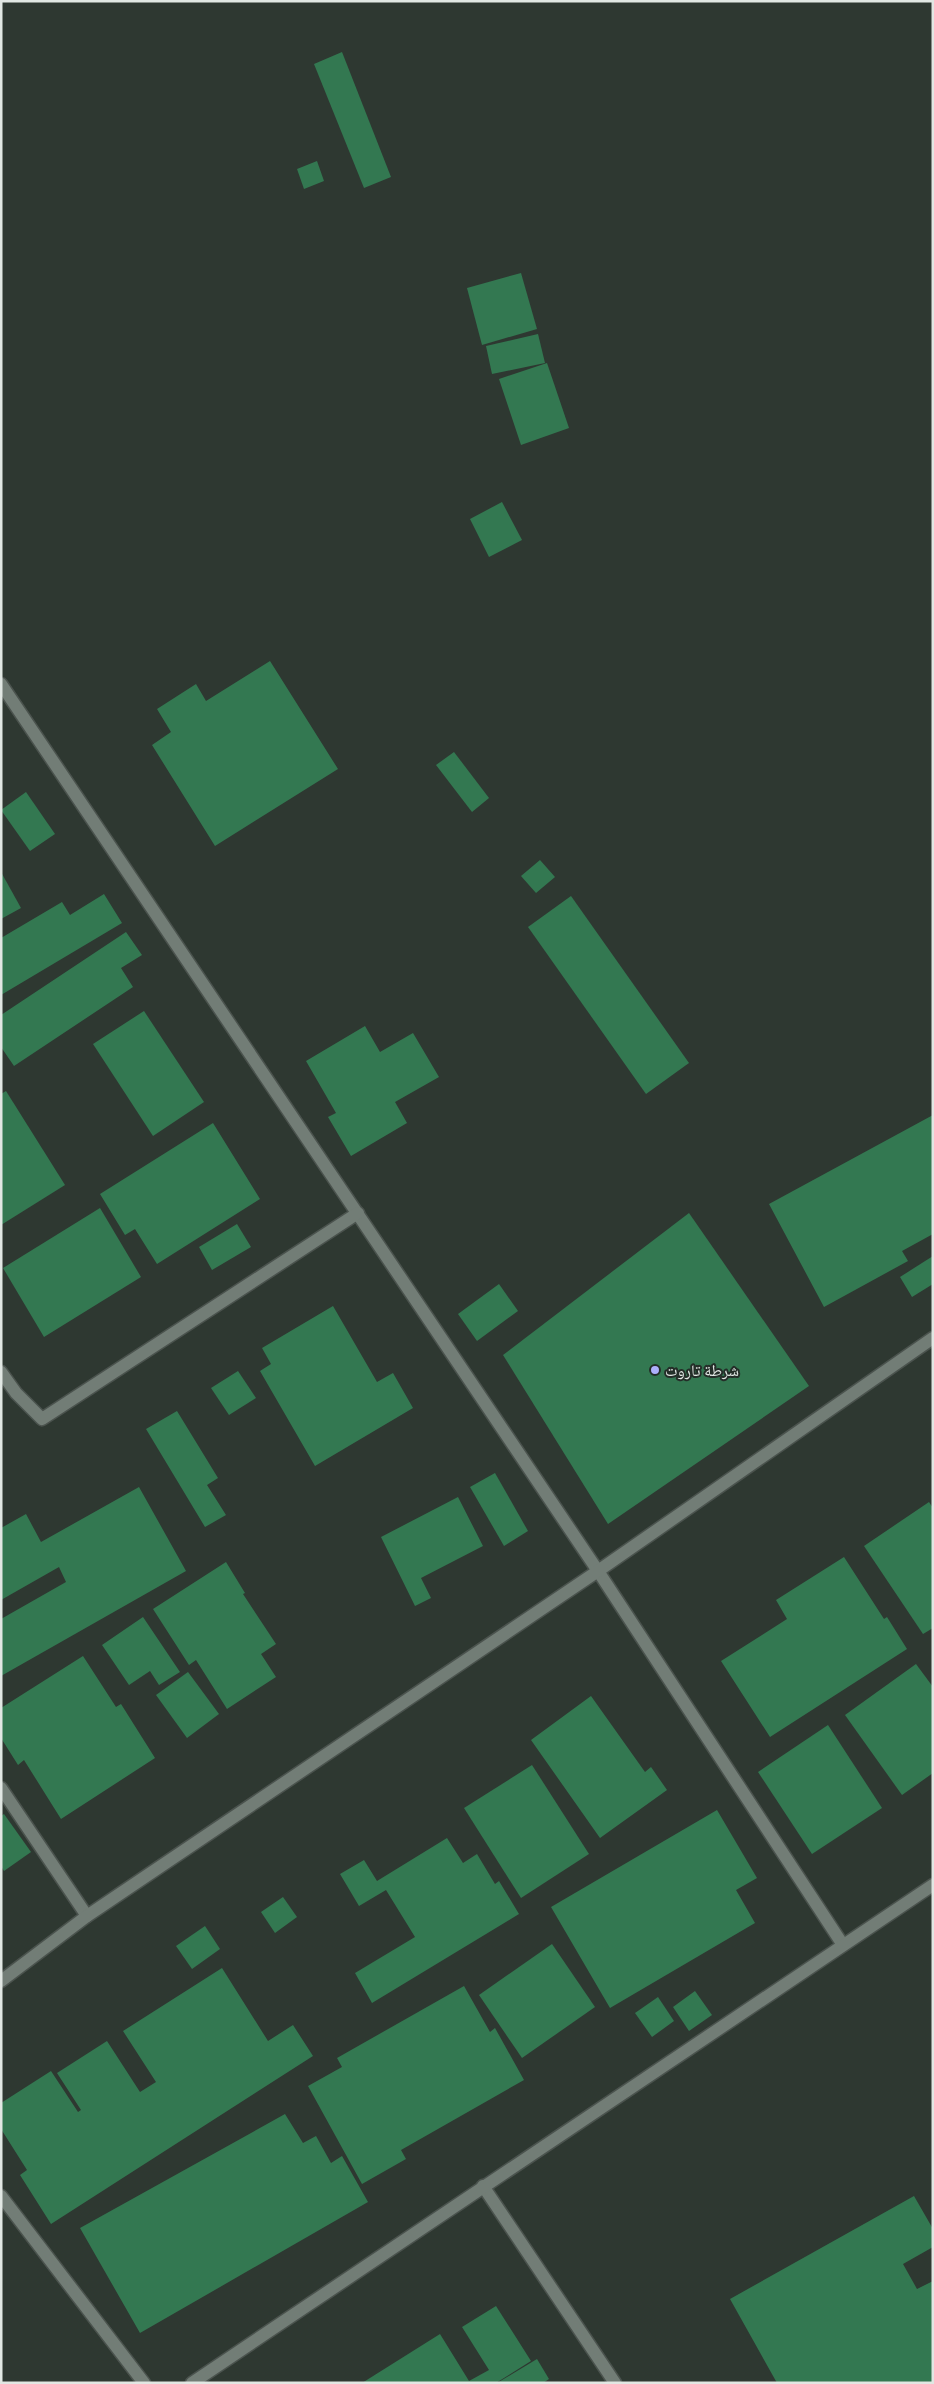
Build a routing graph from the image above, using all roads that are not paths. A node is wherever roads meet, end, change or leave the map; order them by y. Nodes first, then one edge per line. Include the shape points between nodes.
1 (1, 684) edge
2 (358, 1213) junction
3 (933, 1338) edge
4 (1, 1372) edge
5 (598, 1571) junction
6 (1, 1788) edge
7 (933, 1885) edge
8 (87, 1916) junction
9 (843, 1945) junction
10 (1, 1981) edge
11 (483, 2186) junction
12 (1, 2196) edge
13 (144, 2383) edge
14 (192, 2383) edge
15 (615, 2383) edge

1 - 2 street
2 - 4 street via 42,1419 16,1394
2 - 5 street
3 - 5 street
5 - 8 street
5 - 9 street
6 - 8 street
7 - 9 street
8 - 10 street
9 - 11 street
11 - 14 street
11 - 15 street
12 - 13 street

